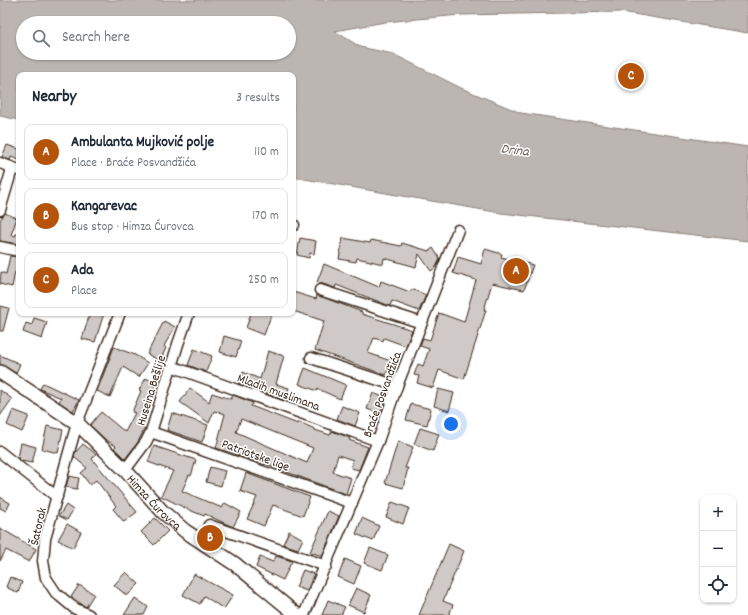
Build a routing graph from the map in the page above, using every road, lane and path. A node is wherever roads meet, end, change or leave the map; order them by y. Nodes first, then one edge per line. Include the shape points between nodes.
1 (0, 163) edge
2 (16, 170) edge
3 (0, 210) edge
4 (458, 230) dead end
5 (0, 247) edge
6 (16, 250) edge
7 (320, 290) dead end
8 (119, 316) edge
9 (188, 316) edge
10 (422, 323) junction
11 (311, 358) dead end
12 (172, 366) junction
13 (0, 372) edge
14 (398, 386) junction
15 (77, 424) junction
16 (151, 432) junction
17 (378, 441) junction
18 (0, 452) edge
19 (125, 470) junction
20 (57, 497) junction
21 (352, 503) junction
22 (209, 525) dead end
23 (326, 566) junction
24 (89, 615) edge
25 (297, 615) edge
26 (304, 615) edge

1 - 2 street
2 - 3 street
4 - 10 street, Braće Posvandžića
5 - 6 street
7 - 10 street
8 - 15 street, Šatorak
9 - 12 street, Huseina Bešlije
10 - 14 street, Braće Posvandžića
11 - 14 street
12 - 16 street, Huseina Bešlije
12 - 17 street, Mladih muslimana
13 - 15 main road, Himza Ćurovca
14 - 17 street, Braće Posvandžića
15 - 19 main road, Himza Ćurovca
15 - 20 street, Šatorak
16 - 19 street, Huseina Bešlije
16 - 21 street, Patriotske lige
17 - 21 street, Braće Posvandžića
18 - 20 street
19 - 25 main road, Himza Ćurovca via 179,526 235,564
20 - 24 street, Šatorak via 45,539 43,561 46,578 56,593 74,608
21 - 23 street, Braće Posvandžića
22 - 23 street
23 - 26 street, Braće Posvandžića

